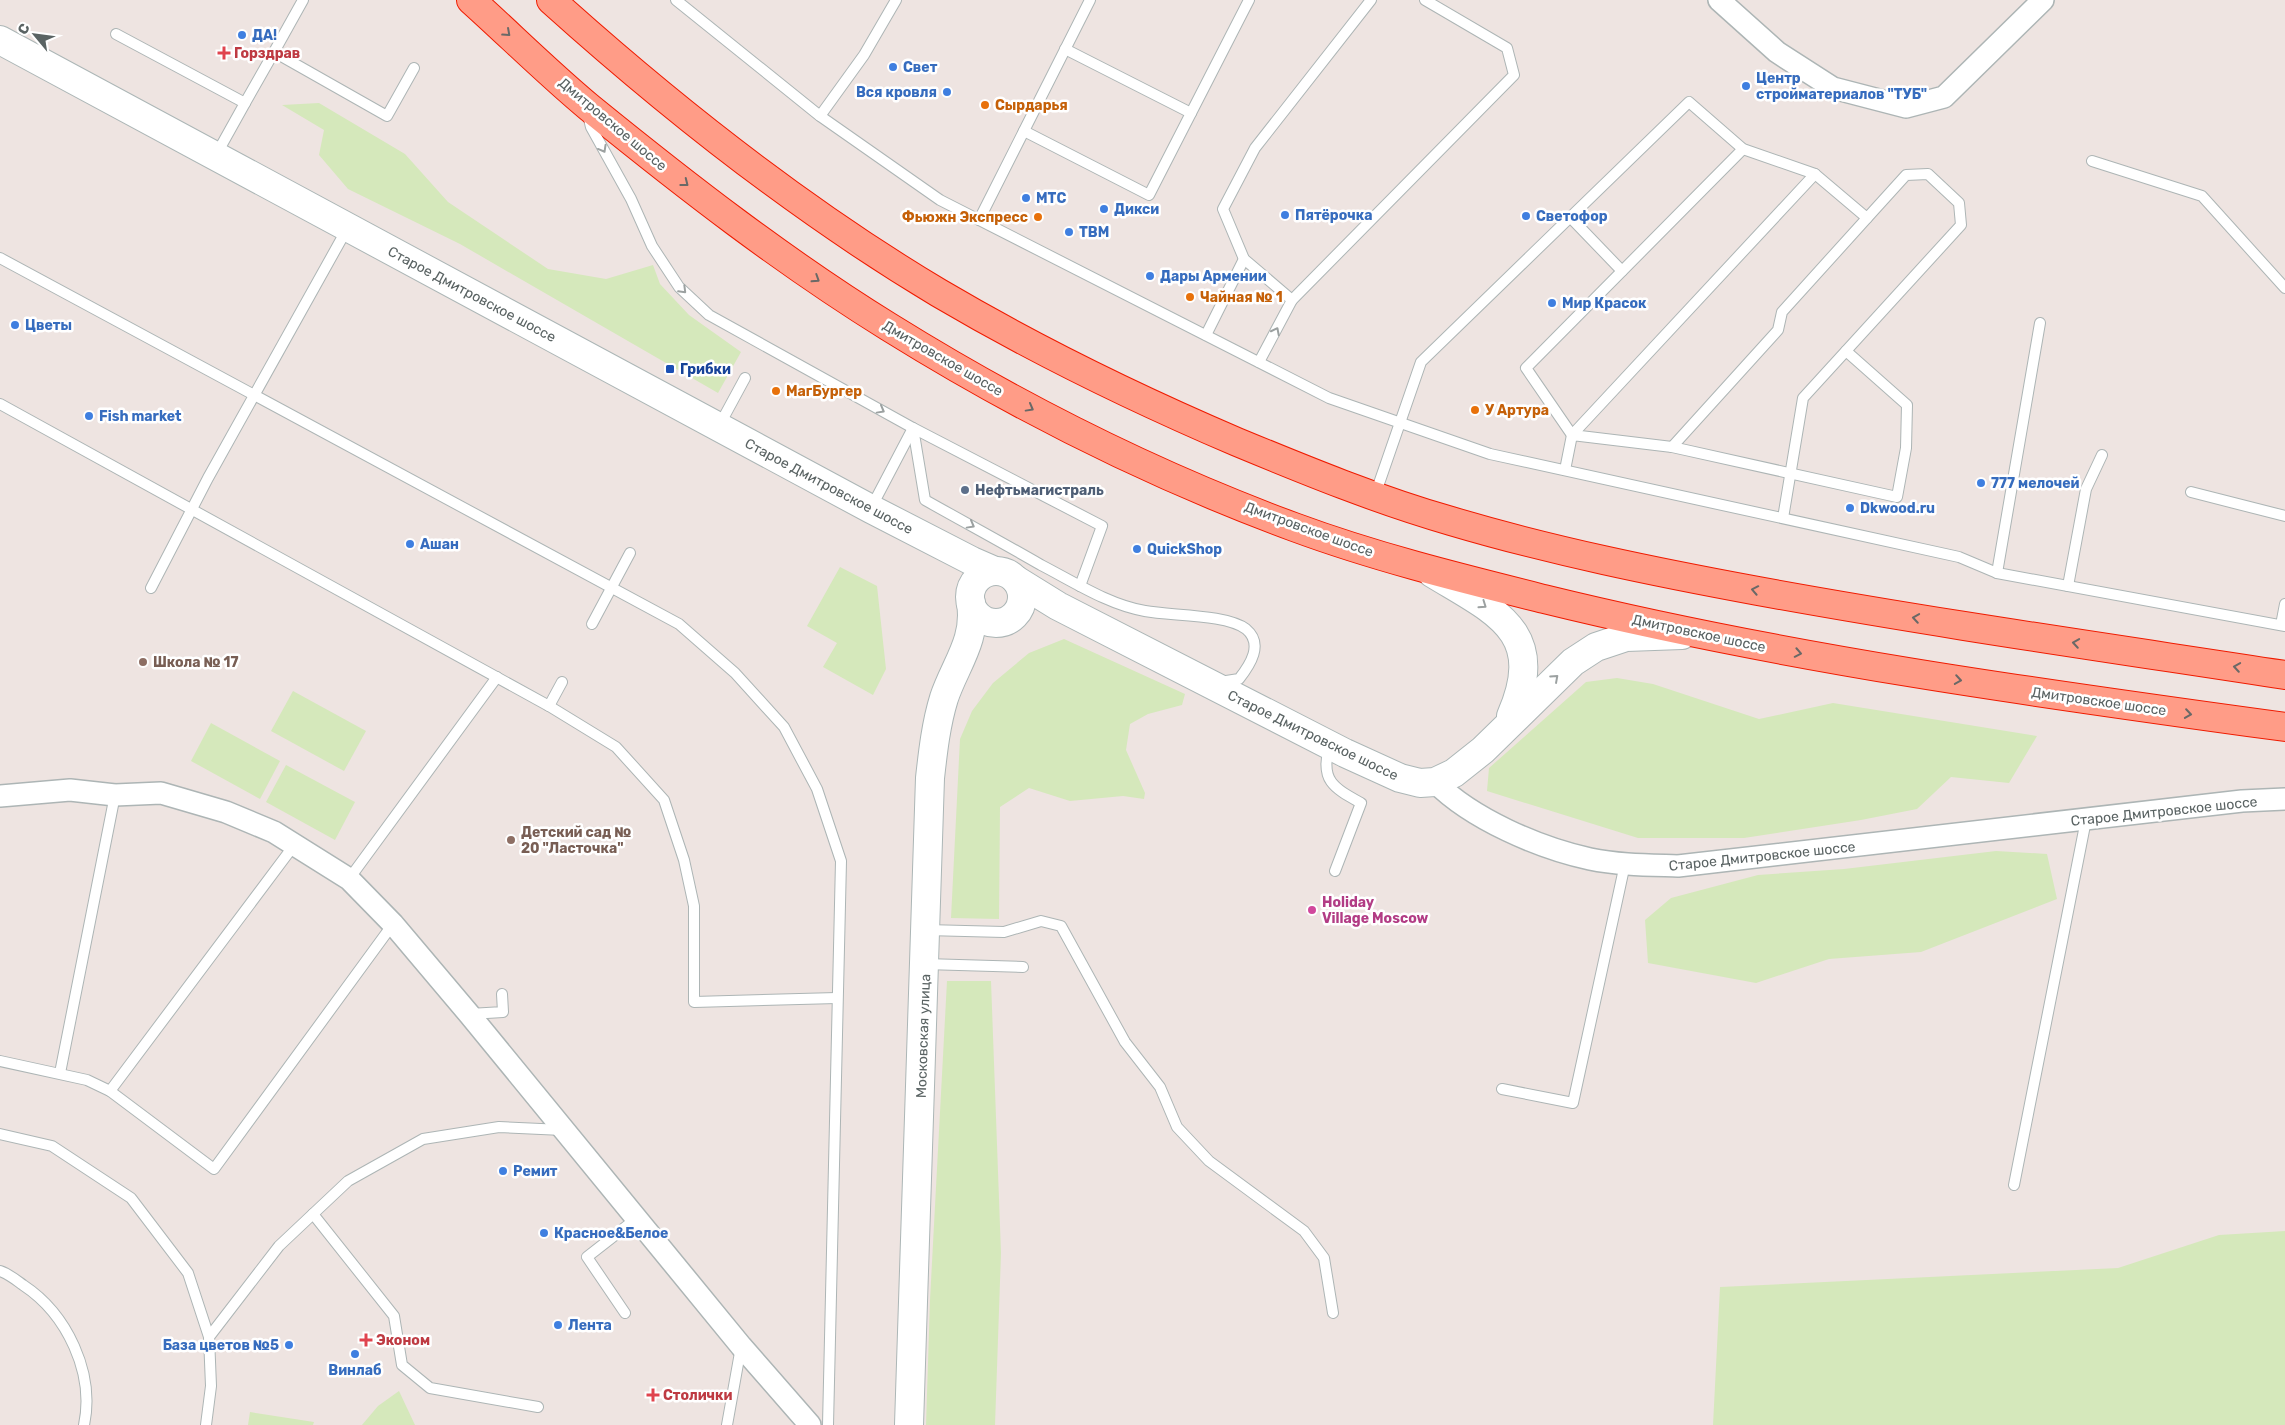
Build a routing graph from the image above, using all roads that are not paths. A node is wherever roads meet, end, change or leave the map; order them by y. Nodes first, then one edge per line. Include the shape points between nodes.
1 (303, 0) edge
2 (472, 0) edge
3 (551, 0) edge
4 (676, 0) edge
5 (896, 0) edge
6 (1090, 0) edge
7 (1249, 0) edge
8 (1371, 0) edge
9 (1425, 0) edge
10 (1719, 0) edge
11 (2043, 0) edge
12 (116, 34) dead end
13 (0, 40) edge
14 (1065, 48) junction
15 (274, 52) junction
16 (414, 68) dead end
17 (246, 103) junction
18 (585, 104) junction
19 (1191, 113) junction
20 (820, 116) junction
21 (1024, 131) junction
22 (1743, 149) junction
23 (216, 156) junction
24 (2092, 161) dead end
25 (1815, 174) junction
26 (1570, 217) junction
27 (1867, 218) junction
28 (979, 220) junction
29 (348, 228) junction
30 (0, 258) edge
31 (1244, 259) junction
32 (1622, 270) junction
33 (2285, 288) edge
34 (1292, 300) junction
35 (2040, 323) dead end
36 (1206, 335) junction
37 (1846, 351) junction
38 (1259, 362) junction
39 (745, 378) dead end
40 (254, 397) junction
41 (0, 404) edge
42 (1400, 422) junction
43 (719, 426) junction
44 (913, 428) junction
45 (1572, 435) junction
46 (1672, 447) junction
47 (2102, 455) dead end
48 (1565, 470) junction
49 (1790, 473) junction
50 (2191, 492) dead end
51 (1375, 495) junction
52 (871, 508) junction
53 (191, 510) junction
54 (2285, 516) edge
55 (1783, 518) junction
56 (945, 548) junction
57 (630, 553) dead end
58 (1426, 570) junction
59 (1997, 573) junction
60 (1005, 575) junction
61 (1080, 586) junction
62 (2068, 586) junction
63 (151, 588) dead end
64 (612, 588) junction
65 (971, 596) junction
66 (2285, 604) edge
67 (1058, 606) junction
68 (1010, 615) junction
69 (592, 624) dead end
70 (2283, 626) edge
71 (1698, 635) junction
72 (965, 652) junction
73 (2285, 675) edge
74 (497, 677) junction
75 (1196, 678) junction
76 (562, 682) dead end
77 (549, 706) junction
78 (1508, 725) junction
79 (2285, 727) edge
80 (1330, 746) junction
81 (1435, 782) junction
82 (116, 795) junction
83 (0, 798) edge
84 (2285, 799) edge
85 (2086, 820) junction
86 (295, 844) junction
87 (1625, 864) junction
88 (1335, 871) dead end
89 (349, 879) junction
90 (392, 924) junction
91 (926, 930) junction
92 (925, 964) junction
93 (1023, 967) dead end
94 (502, 994) dead end
95 (837, 998) junction
96 (469, 1014) junction
97 (0, 1062) edge
98 (60, 1073) junction
99 (1502, 1089) dead end
100 (110, 1091) junction
101 (564, 1130) junction
102 (0, 1134) edge
103 (2014, 1185) dead end
104 (313, 1214) junction
105 (637, 1218) junction
106 (0, 1271) edge
107 (625, 1313) dead end
108 (1333, 1313) dead end
109 (209, 1337) junction
110 (741, 1346) junction
111 (538, 1407) dead end
112 (84, 1425) edge
113 (206, 1425) edge
114 (727, 1425) edge
115 (810, 1425) edge
116 (828, 1425) edge
117 (909, 1425) edge

1 - 15 lane
2 -> 18 highway, Дмитровское шоссе
3 - 51 highway via 654,90 730,150 824,218 937,292 1064,362 1173,415 1312,474
4 - 20 lane
5 - 20 lane via 864,55
6 - 14 lane
7 - 19 lane
8 - 31 lane via 1255,148 1223,209
9 - 34 lane via 1507,48 1514,75
10 - 11 street via 1777,52 1833,88 1906,107 1944,97
12 - 17 lane
13 - 23 main road, Старое Дмитровское шоссе
14 - 19 lane
14 - 21 lane
15 - 16 lane via 387,116
15 - 17 lane
17 - 23 lane
18 -> 44 lane via 592,127 652,246 679,287 709,315
18 -> 58 highway, Дмитровское шоссе via 790,262 890,328 1038,412 1156,469 1294,527
19 - 21 lane via 1149,195
20 - 28 lane via 940,200
21 - 28 lane
22 - 25 lane
22 - 26 lane via 1689,102
22 - 32 lane
23 - 29 main road, Старое Дмитровское шоссе
24 - 33 lane via 2202,196
25 - 27 lane
25 - 45 lane
26 - 32 lane
26 - 42 lane via 1421,362
27 - 37 lane via 1906,175 1928,174 1959,203 1961,225
27 - 46 lane via 1782,312 1778,330
28 - 36 lane
29 - 40 lane
29 - 43 main road, Старое Дмитровское шоссе
30 - 40 lane
31 - 34 lane
31 - 36 lane
32 - 45 lane via 1526,368
38 -> 34 lane
35 - 59 lane
36 - 38 lane
37 - 49 lane via 1803,398
37 - 49 lane via 1907,405 1906,448 1898,497
38 - 42 lane via 1329,398
39 - 43 lane
40 - 53 lane
40 - 64 lane
41 - 53 lane
42 - 48 lane via 1490,454
42 - 51 lane
43 - 52 main road, Старое Дмитровское шоссе
44 - 52 lane
44 -> 61 lane via 925,500
44 - 61 lane via 1102,526
45 - 46 lane
45 - 48 lane
46 - 49 lane
47 - 62 lane via 2086,489
48 - 55 lane
49 - 55 lane
50 - 54 lane
73 -> 51 highway via 1861,610 1609,562 1449,521
52 - 56 main road, Старое Дмитровское шоссе
53 - 63 lane
53 - 74 lane
55 - 59 lane via 1959,557
56 - 60 main road, Старое Дмитровское шоссе
56 - 65 main road, Старое Дмитровское шоссе via 961,561 969,576
57 - 64 lane
58 - 71 highway, Дмитровское шоссе
58 -> 78 main road via 1483,605 1504,621 1517,638 1524,655 1524,677
59 - 62 lane
60 - 65 main road via 981,576
60 - 67 main road, Старое Дмитровское шоссе
60 - 68 main road via 1022,594
61 - 75 lane via 1144,611 1230,621 1246,630 1255,643 1254,655 1239,679 1223,683
62 - 70 lane
64 - 69 lane
64 - 95 lane via 679,624 735,673 784,727 817,789 841,860
65 - 68 main road, Старое Дмитровское шоссе via 979,616 993,622
65 - 72 main road, Московская улица via 974,618
66 - 70 lane
67 - 68 main road, Старое Дмитровское шоссе via 1040,603
67 - 75 main road, Старое Дмитровское шоссе
68 - 72 main road, Московская улица via 976,637
78 -> 71 main road via 1572,662 1596,647 1626,637
71 -> 79 highway, Дмитровское шоссе via 1862,665
72 - 91 main road, Московская улица via 944,697 935,734 930,778
74 - 77 lane
74 - 89 lane
75 - 80 main road, Старое Дмитровское шоссе
76 - 77 lane
77 - 95 lane via 616,747 664,800 684,860 694,906 694,1002
78 - 81 main road via 1454,774
80 - 81 main road, Старое Дмитровское шоссе via 1400,778 1420,783
80 - 88 lane via 1324,764 1332,784 1362,803
81 - 87 street, Старое Дмитровское шоссе via 1469,811 1546,846 1591,859
82 - 83 street via 70,790
82 - 86 street via 161,793 226,812
82 - 98 lane
84 - 85 street, Старое Дмитровское шоссе via 2242,801
85 - 87 street, Старое Дмитровское шоссе via 1678,866
85 - 103 lane
86 - 89 street
86 - 100 lane
87 - 99 lane via 1573,1103
89 - 90 street
90 - 96 street
90 - 100 lane via 214,1169
91 - 92 main road, Московская улица
91 - 108 lane via 1004,932 1041,921 1061,926 1124,1042 1160,1087 1177,1127 1209,1161 1304,1230 1324,1258
92 - 93 lane
92 - 117 main road, Московская улица
94 - 96 lane via 503,1012
95 - 116 lane
96 - 101 street
97 - 98 lane
98 - 100 lane via 87,1080
101 - 104 lane via 499,1127 423,1139 348,1181
101 - 105 street
102 - 109 lane via 52,1146 131,1198 188,1273
104 - 109 lane via 279,1246
104 - 111 lane via 394,1316 402,1365 430,1388
105 - 107 lane via 587,1258
105 - 110 street
106 - 112 lane via 38,1294 63,1323 82,1366 87,1412
109 - 113 lane via 211,1386
110 - 114 lane
110 - 115 street

